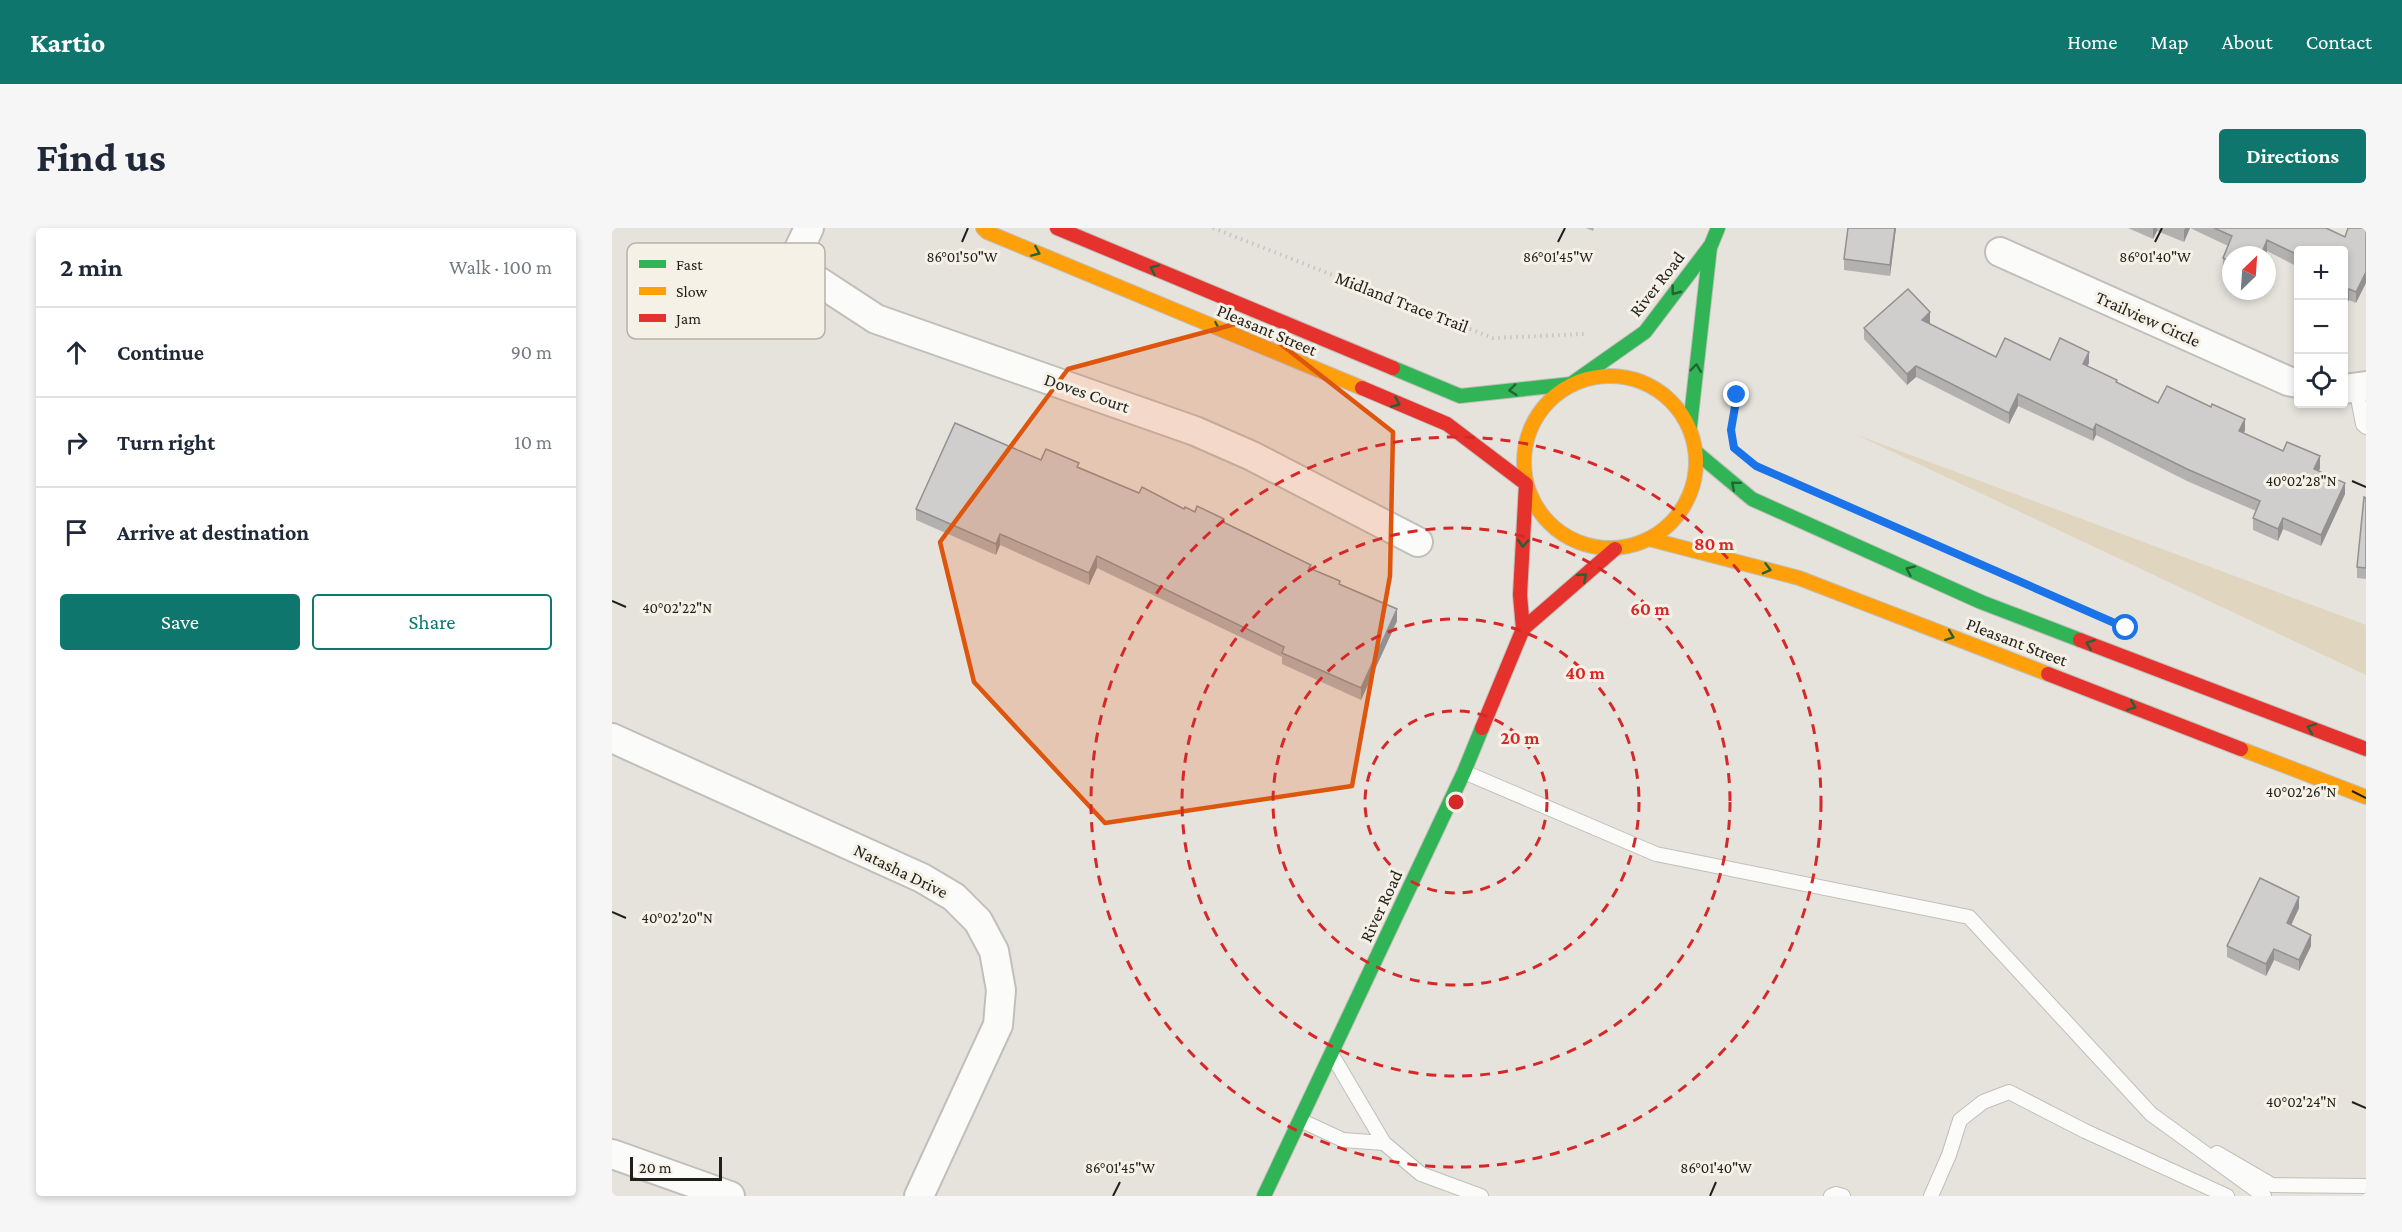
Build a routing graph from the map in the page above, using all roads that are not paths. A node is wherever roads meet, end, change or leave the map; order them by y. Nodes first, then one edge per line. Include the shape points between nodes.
1 (809, 228) edge
2 (983, 228) edge
3 (1057, 228) edge
4 (1718, 228) edge
5 (802, 243) edge
6 (1711, 245) junction
7 (2000, 252) dead end
8 (825, 286) edge
9 (2294, 382) edge
10 (1571, 384) junction
11 (2355, 388) edge
12 (1690, 426) junction
13 (2366, 427) edge
14 (1697, 453) junction
15 (1526, 484) junction
16 (1649, 539) junction
17 (1418, 542) dead end
18 (1615, 549) junction
19 (1524, 629) junction
20 (612, 738) edge
21 (2366, 749) edge
22 (1464, 772) junction
23 (2366, 797) edge
24 (1331, 1053) junction
25 (2151, 1114) junction
26 (1300, 1120) junction
27 (1384, 1143) junction
28 (612, 1154) edge
29 (2366, 1186) edge
30 (730, 1196) edge
31 (919, 1196) edge
32 (1264, 1196) edge
33 (1481, 1196) edge
34 (1831, 1196) edge
35 (1844, 1196) edge
36 (1932, 1196) edge
37 (2227, 1196) edge
38 (2264, 1196) edge

1 - 5 street, Doves Court
2 -> 15 main road, Pleasant Street via 1447,424
10 -> 3 main road, Pleasant Street via 1460,396
4 - 6 main road, River Road
6 -> 10 main road, River Road via 1645,332
12 -> 6 main road, River Road
7 - 9 street, Trailview Circle
8 - 17 street, Doves Court via 876,319 1195,431 1252,456
10 - 12 main road via 1598,376 1626,376 1652,386 1674,403
10 - 15 main road via 1547,402 1531,426 1523,455
11 - 13 lane
12 - 14 main road
14 - 16 main road via 1695,481 1685,507 1666,528
21 -> 14 main road, Pleasant Street via 1981,602 1752,499
15 - 18 main road via 1538,511 1559,532 1586,545
15 -> 19 main road, River Road via 1520,595
16 - 18 main road
16 -> 23 main road, Pleasant Street via 1799,578
19 -> 18 main road, River Road
19 - 22 main road, River Road
20 - 31 street, Natasha Drive via 922,879 954,897 978,921 994,951 1001,990 998,1025
22 - 24 main road, River Road
22 - 25 lane via 1656,854 1969,917
24 - 26 main road, River Road
24 - 27 lane
25 - 29 lane via 2272,1185
25 - 38 lane
26 - 27 lane via 1343,1140
26 - 32 main road, River Road
27 - 33 lane via 1421,1174
28 - 30 street
34 - 35 lane
36 - 37 lane via 1960,1120 1983,1102 2009,1092

